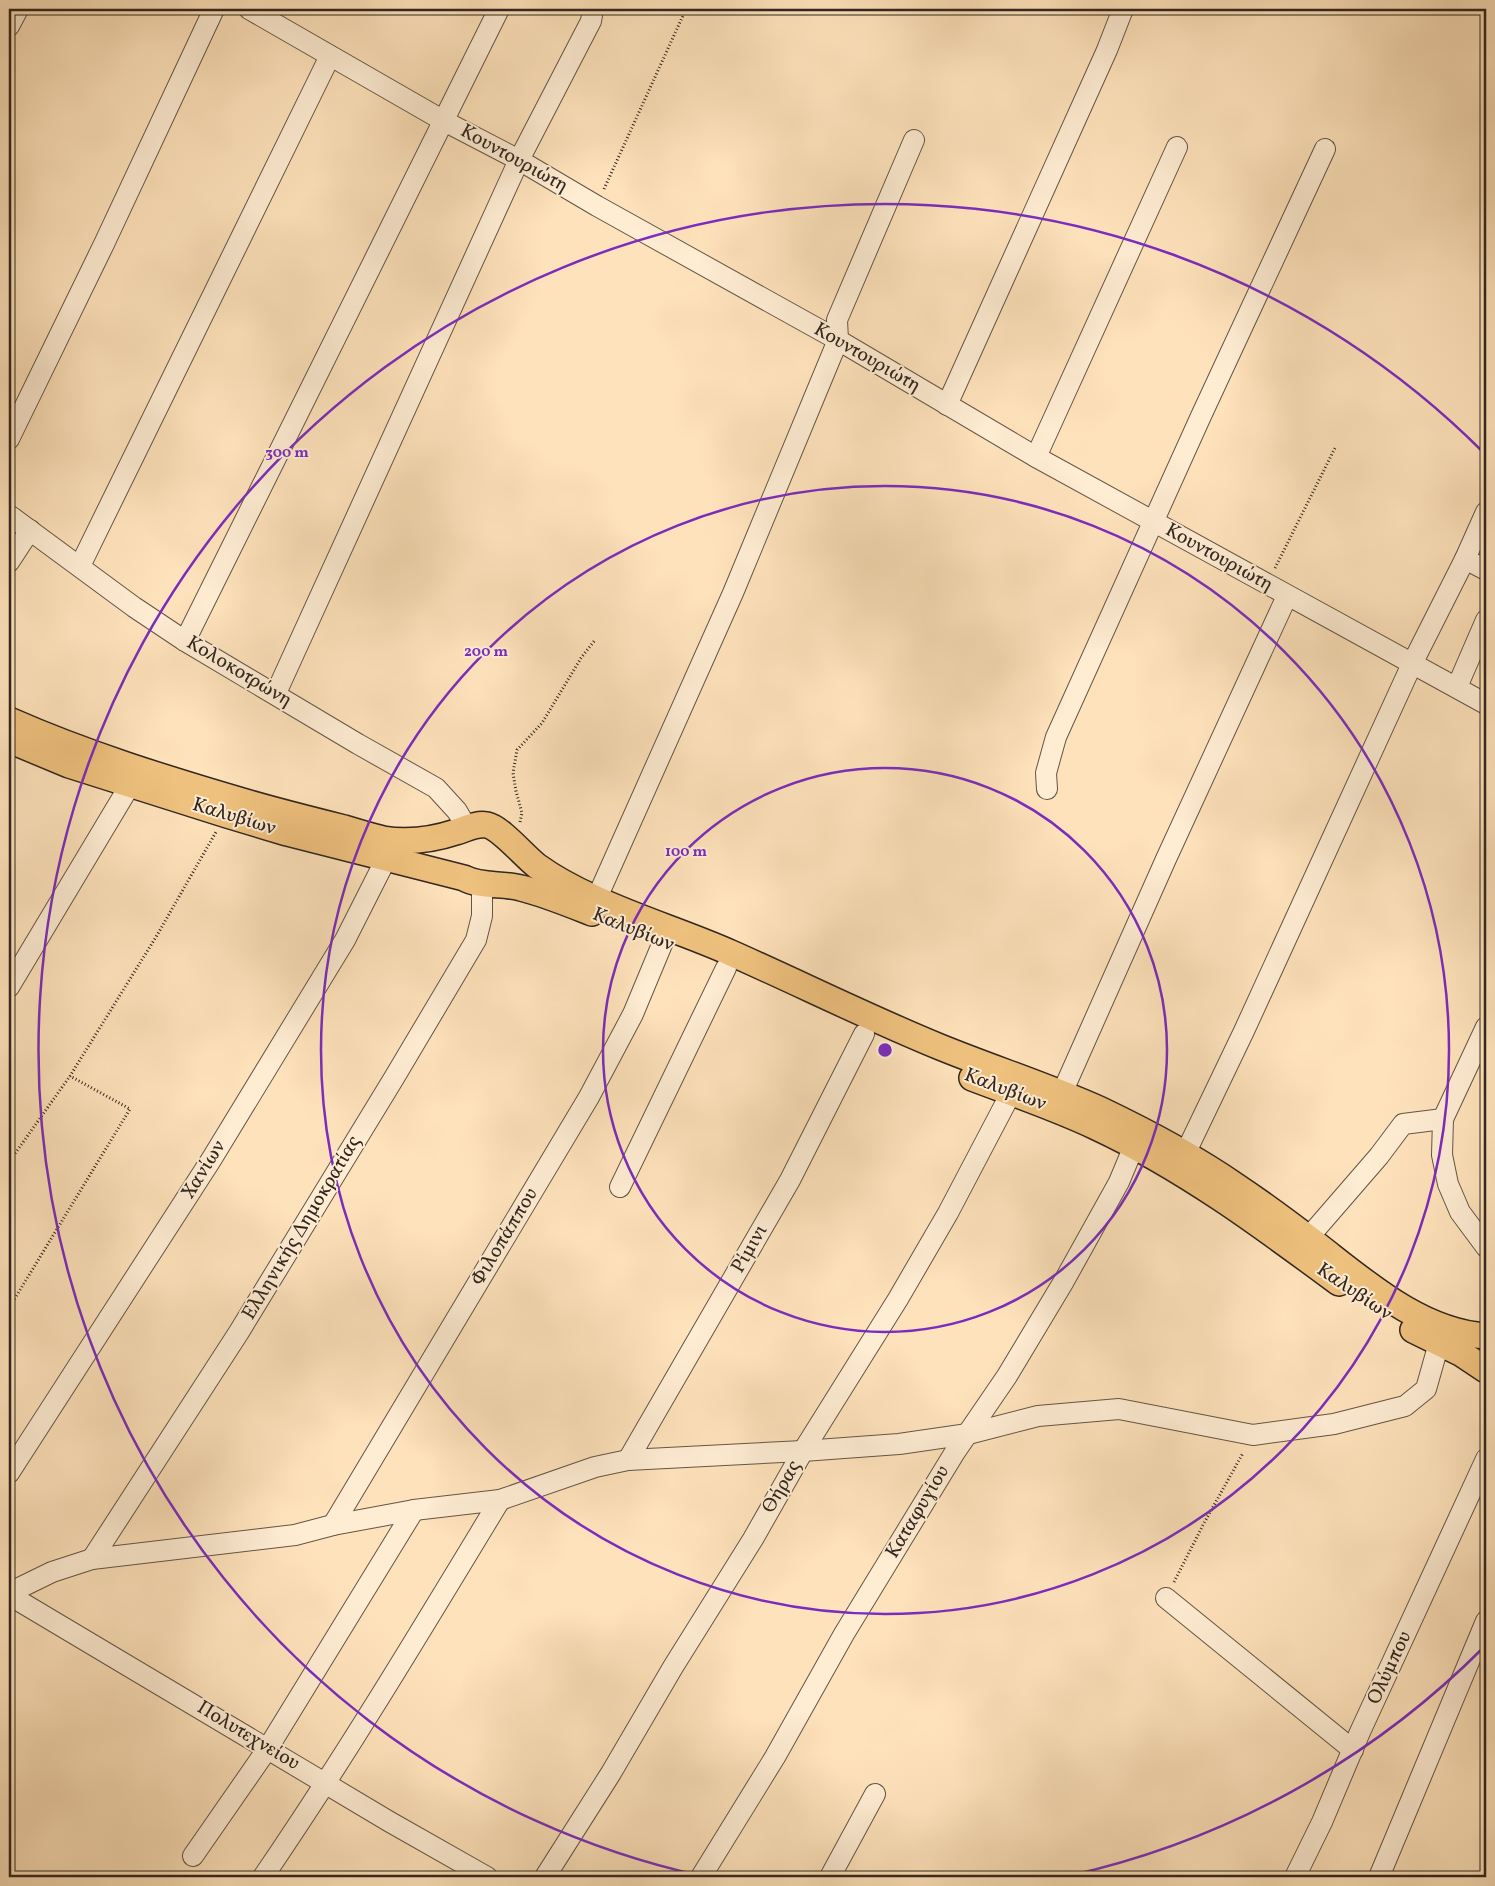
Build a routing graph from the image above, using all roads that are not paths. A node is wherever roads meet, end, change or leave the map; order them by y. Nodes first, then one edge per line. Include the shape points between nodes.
1 (18, 9) edge
2 (214, 9) edge
3 (249, 9) edge
4 (499, 9) edge
5 (593, 9) edge
6 (1124, 9) edge
7 (9, 26) edge
8 (330, 56) junction
9 (444, 121) junction
10 (914, 140) dead end
11 (1177, 147) dead end
12 (1324, 149) dead end
13 (519, 160) junction
14 (838, 340) junction
15 (947, 405) junction
16 (9, 439) edge
17 (1036, 457) junction
18 (1486, 512) edge
19 (9, 515) edge
20 (1154, 523) junction
21 (30, 530) junction
22 (1465, 559) junction
23 (9, 562) edge
24 (80, 566) junction
25 (1486, 570) edge
26 (1287, 596) junction
27 (1486, 620) edge
28 (185, 641) junction
29 (1412, 664) junction
30 (1457, 687) junction
31 (276, 693) junction
32 (1486, 704) edge
33 (9, 720) edge
34 (9, 740) edge
35 (130, 785) junction
36 (1047, 789) dead end
37 (464, 829) junction
38 (504, 835) junction
39 (386, 859) junction
40 (477, 882) junction
41 (596, 900) junction
42 (662, 942) junction
43 (726, 968) junction
44 (9, 987) edge
45 (1486, 1028) edge
46 (864, 1034) junction
47 (1011, 1093) junction
48 (1062, 1093) junction
49 (1444, 1119) junction
50 (1134, 1146) junction
51 (1185, 1154) junction
52 (620, 1188) dead end
53 (1308, 1238) junction
54 (1486, 1247) edge
55 (1486, 1336) edge
56 (1439, 1343) junction
57 (1486, 1370) edge
58 (968, 1434) junction
59 (802, 1451) junction
60 (1486, 1459) edge
61 (628, 1460) junction
62 (9, 1473) edge
63 (500, 1500) junction
64 (414, 1510) junction
65 (333, 1525) junction
66 (92, 1559) junction
67 (9, 1594) edge
68 (1166, 1598) road end
69 (1486, 1621) edge
70 (268, 1748) junction
71 (1353, 1750) junction
72 (326, 1783) junction
73 (875, 1794) dead end
74 (193, 1856) dead end
75 (263, 1877) edge
76 (487, 1877) edge
77 (545, 1877) edge
78 (701, 1877) edge
79 (830, 1877) edge
80 (1295, 1877) edge
81 (1379, 1877) edge

1 - 7 street
2 - 16 street
3 - 8 street, Κουντουριώτη
4 - 9 street
5 - 13 street via 591,21
6 - 15 street
8 - 9 street, Κουντουριώτη
8 - 24 street
9 - 13 street, Κουντουριώτη
9 - 28 street
10 - 14 street via 837,320
11 - 17 street
12 - 20 street
13 - 14 street, Κουντουριώτη
13 - 31 street
14 - 15 street, Κουντουριώτη
14 - 41 street via 734,593
15 - 17 street, Κουντουριώτη
17 - 20 street, Κουντουριώτη
18 - 22 street
19 - 21 street, Κολοκοτρώνη
20 - 26 street, Κουντουριώτη
20 - 36 street via 1056,738 1046,773
21 - 23 street
21 - 24 street, Κολοκοτρώνη
22 - 25 street
22 - 29 street
24 - 28 street, Κολοκοτρώνη
26 - 29 street, Κουντουριώτη
26 - 48 street
27 - 30 street
28 - 31 street, Κολοκοτρώνη
29 - 30 street, Κουντουριώτη
29 - 51 street
30 - 32 street, Κουντουριώτη
31 - 37 street, Κολοκοτρώνη via 436,788 457,812
33 - 37 main road, Καλυβίων via 136,768 283,813 383,838 427,840
34 - 35 main road, Καλυβίων
35 - 39 main road, Καλυβίων via 287,833
35 - 44 street
37 - 38 main road, Καλυβίων via 484,824
37 - 40 main road via 456,837 451,855 453,864 458,872
38 - 40 main road via 510,848 508,866 496,880
38 - 41 main road, Καλυβίων via 561,882
39 - 40 main road, Καλυβίων
39 - 62 street, Χανίων via 344,940 211,1160
40 - 42 main road, Καλυβίων via 521,888
40 - 66 street, Ελληνικής Δημοκρατίας via 482,916 476,940 239,1332
41 - 48 main road, Καλυβίων via 732,954 834,1002 944,1048
42 - 43 main road, Καλυβίων
42 - 65 street, Φιλοπάππου via 633,1014 589,1097
43 - 46 main road, Καλυβίων
43 - 52 street
45 - 49 street
46 - 47 main road, Καλυβίων
46 - 61 street, Ρίμινι via 790,1180
47 - 50 main road, Καλυβίων via 1096,1126
47 - 59 street, Θήρας via 898,1299
48 - 51 main road, Καλυβίων
49 - 53 street via 1403,1124
49 - 54 street via 1442,1155 1448,1184 1460,1212
50 - 56 main road, Καλυβίων via 1227,1202 1356,1296
50 - 58 street, Καταφυγίου via 1119,1182 1064,1281
51 - 53 main road, Καλυβίων
53 - 55 main road, Καλυβίων via 1367,1283 1417,1315 1469,1335
56 - 57 main road, Καλυβίων
56 - 58 street via 1426,1389 1405,1406 1334,1424 1252,1435 1119,1409 1038,1416
58 - 59 street via 899,1444
58 - 78 street, Καταφυγίου via 844,1634 775,1757
59 - 61 street
59 - 77 street, Θήρας via 753,1539
60 - 71 street, Ολύμπου
61 - 63 street via 595,1467
63 - 64 street
63 - 72 street
64 - 65 street
64 - 70 street
65 - 66 street via 295,1535
66 - 67 street via 52,1572
67 - 70 street, Πολυτεχνείου
68 - 71 street
69 - 81 street
70 - 72 street, Πολυτεχνείου
70 - 74 street
71 - 80 street, Ολύμπου
72 - 75 street
72 - 76 street, Πολυτεχνείου
73 - 79 street

